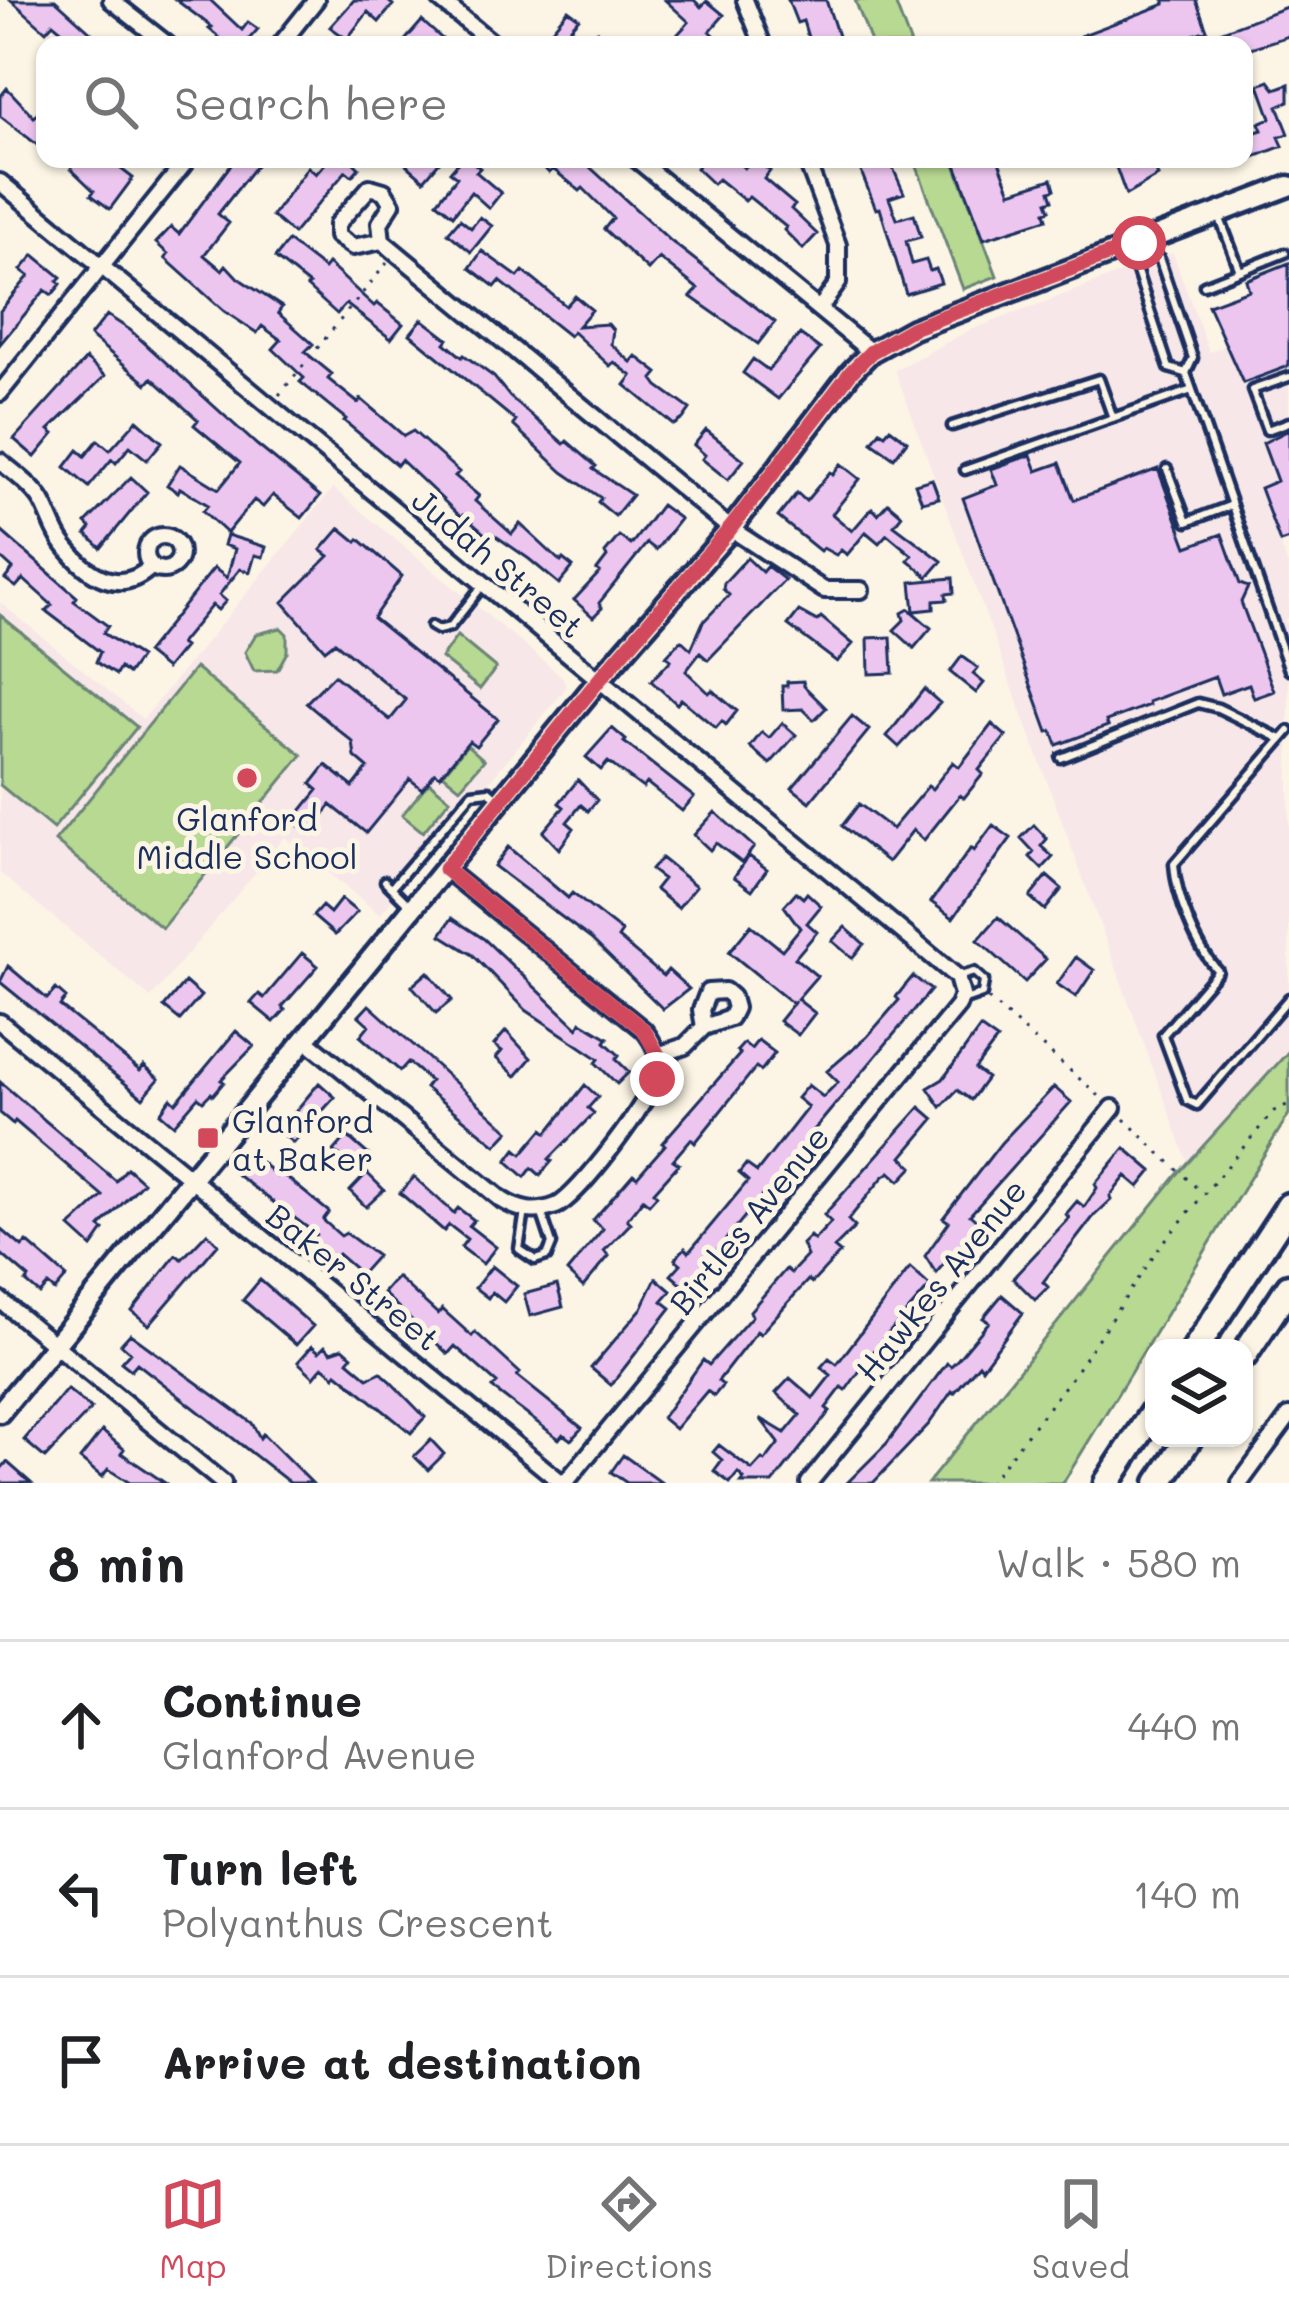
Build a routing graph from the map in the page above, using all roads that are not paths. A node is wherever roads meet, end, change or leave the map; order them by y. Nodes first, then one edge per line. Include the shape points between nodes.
1 (111, 0) edge
2 (316, 0) edge
3 (440, 0) edge
4 (746, 0) edge
5 (157, 36) edge
6 (287, 36) edge
7 (484, 36) edge
8 (760, 36) edge
9 (181, 168) edge
10 (647, 168) edge
11 (809, 168) edge
12 (0, 182) edge
13 (1289, 186) edge
14 (1218, 213) junction
15 (382, 241) junction
16 (1141, 249) junction
17 (1285, 253) dead end
18 (102, 267) junction
19 (1240, 271) junction
20 (1204, 284) dead end
21 (820, 308) junction
22 (871, 352) junction
23 (1186, 373) junction
24 (1289, 377) edge
25 (1192, 390) junction
26 (0, 393) edge
27 (1113, 418) junction
28 (1289, 422) edge
29 (952, 426) dead end
30 (0, 461) edge
31 (1168, 469) dead end
32 (965, 470) dead end
33 (1233, 505) junction
34 (730, 529) junction
35 (152, 566) dead end
36 (483, 585) junction
37 (861, 590) dead end
38 (431, 626) dead end
39 (1289, 670) edge
40 (599, 680) junction
41 (1289, 731) edge
42 (1281, 740) junction
43 (1061, 758) dead end
44 (500, 801) junction
45 (445, 869) junction
46 (413, 908) junction
47 (959, 988) junction
48 (1289, 998) edge
49 (0, 1022) edge
50 (704, 1027) dead end
51 (305, 1040) junction
52 (658, 1055) junction
53 (1113, 1108) road end
54 (192, 1178) junction
55 (1288, 1208) edge
56 (533, 1211) junction
57 (1289, 1287) edge
58 (0, 1300) edge
59 (1202, 1339) edge
60 (1253, 1341) edge
61 (54, 1345) junction
62 (0, 1412) edge
63 (1289, 1416) edge
64 (1145, 1425) edge
65 (1183, 1447) edge
66 (223, 1483) edge
67 (564, 1483) edge
68 (809, 1483) edge
69 (1107, 1483) edge
70 (1160, 1483) edge
71 (1240, 1483) edge

1 - 5 street
2 - 6 street
3 - 7 street
4 - 8 street
9 - 18 street
10 - 21 street
11 - 21 street via 838,245 838,283
12 - 18 street, Judah Street
13 - 14 main road
14 - 16 main road
14 - 19 lane
15 - 15 street via 380,223 392,204 384,190 370,188 337,224 337,236 352,247
15 - 34 street
16 - 22 main road via 913,328
16 - 23 lane via 1159,258 1193,358
16 - 23 lane via 1134,263 1169,368
17 - 19 lane
18 - 26 street
18 - 36 street, Judah Street
19 - 20 lane
21 - 22 street
22 - 34 main road
23 - 25 lane
24 - 28 lane via 1252,390 1267,430
25 - 27 lane
25 - 33 lane
27 - 29 lane via 1100,379
27 - 32 lane
30 - 35 street via 32,488 64,545 92,571 124,583
31 - 33 lane via 1187,522
33 - 39 lane
34 - 37 street via 824,590
34 - 40 main road
36 - 38 lane via 450,627
36 - 40 street, Judah Street
40 - 44 main road
40 - 47 street, Judah Street
41 - 42 lane
42 - 43 lane via 1198,704
42 - 48 lane via 1174,864 1202,953 1219,971 1163,1035 1186,1100 1197,1105
44 - 45 main road
44 - 46 lane via 489,791 472,793 389,884
45 - 46 main road
45 - 52 street via 644,1030
46 - 51 main road
47 - 47 lane via 982,994 984,981 968,972
47 - 67 street, Birtles Avenue
49 - 54 street, Baker Street
50 - 52 street via 685,1046
51 - 54 main road
51 - 56 street via 502,1200
52 - 56 street via 657,1079 643,1104 568,1199
53 - 68 street, Hawkes Avenue
54 - 61 main road
54 - 67 street, Baker Street
55 - 59 highway
56 - 56 lane via 519,1249 535,1260 552,1244
57 - 60 highway
58 - 61 street
61 - 62 main road
61 - 66 street
63 - 71 street
64 - 69 highway
65 - 70 highway

